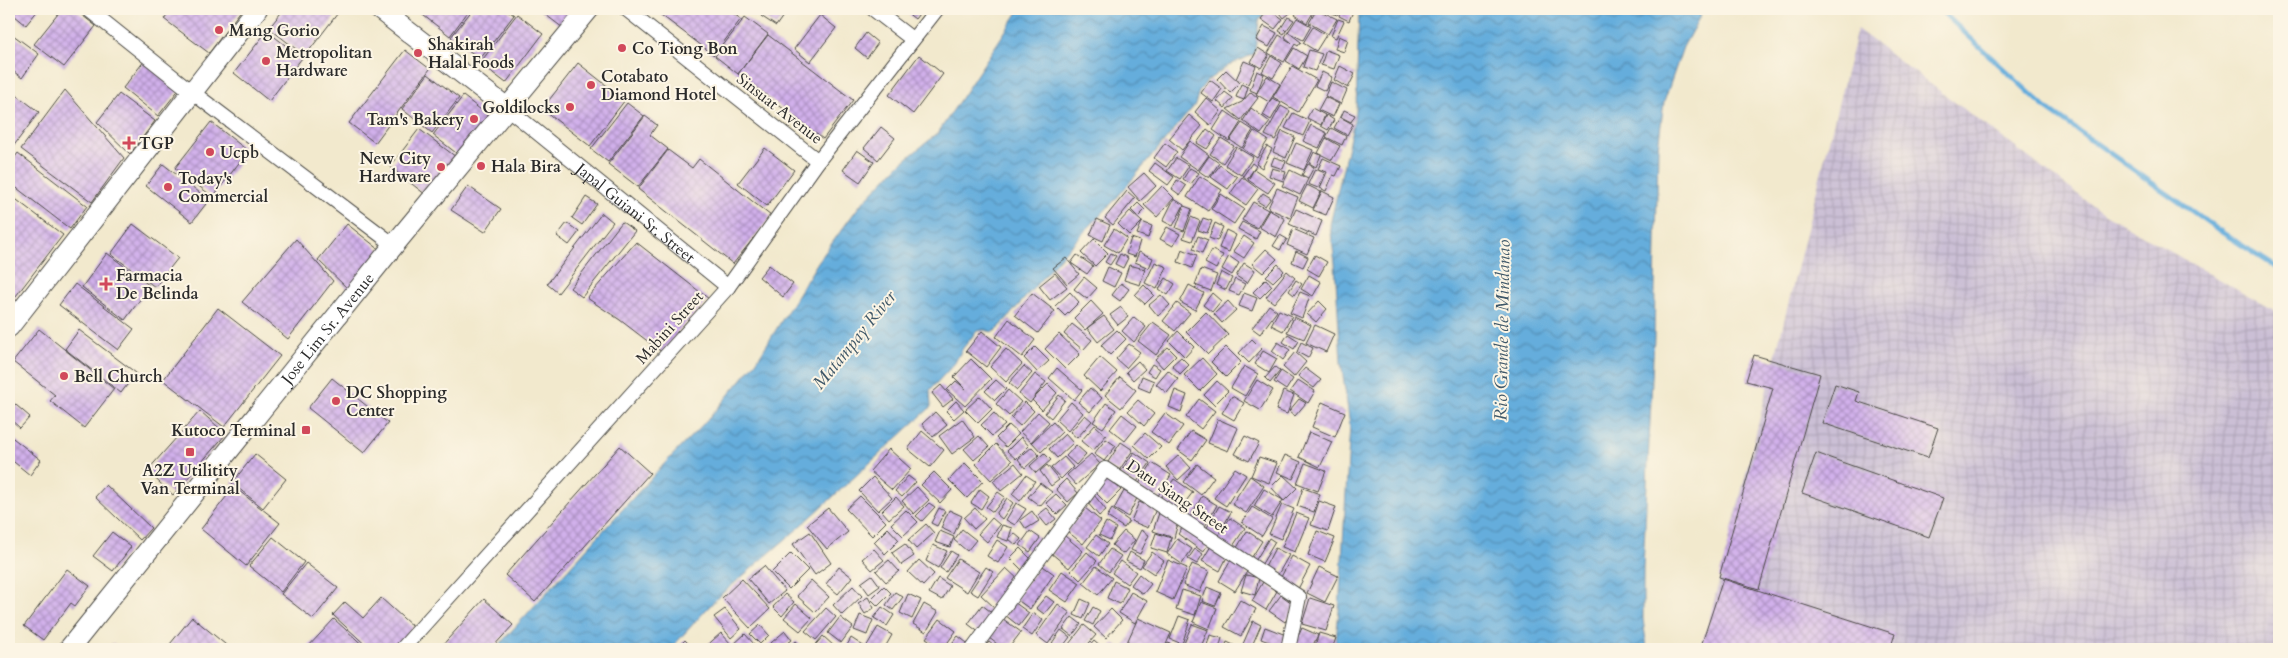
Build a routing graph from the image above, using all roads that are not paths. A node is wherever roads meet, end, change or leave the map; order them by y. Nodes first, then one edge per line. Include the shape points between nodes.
1 (88, 9) edge
2 (256, 9) edge
3 (379, 9) edge
4 (589, 9) edge
5 (626, 9) edge
6 (873, 9) edge
7 (937, 9) edge
8 (912, 39) junction
9 (192, 92) junction
10 (507, 108) junction
11 (818, 161) junction
12 (394, 245) junction
13 (728, 287) junction
14 (9, 327) edge
15 (69, 649) edge
16 (402, 649) edge
17 (973, 649) edge
18 (1288, 649) edge

1 - 9 street
2 - 9 main road
3 - 10 main road, Japal Guiani Sr. Street
4 - 10 main road, Jose Lim Sr. Avenue
5 - 11 street, Sinsuat Avenue
6 - 8 street
7 - 8 street, Mabini Street
8 - 11 street, Mabini Street
9 - 12 street
9 - 14 main road
10 - 12 main road, Jose Lim Sr. Avenue
10 - 13 street, Japal Guiani Sr. Street
11 - 13 street, Mabini Street
12 - 15 main road, Jose Lim Sr. Avenue
13 - 16 street, Mabini Street
17 - 18 street, Datu Siang Street via 1105,468 1299,597

